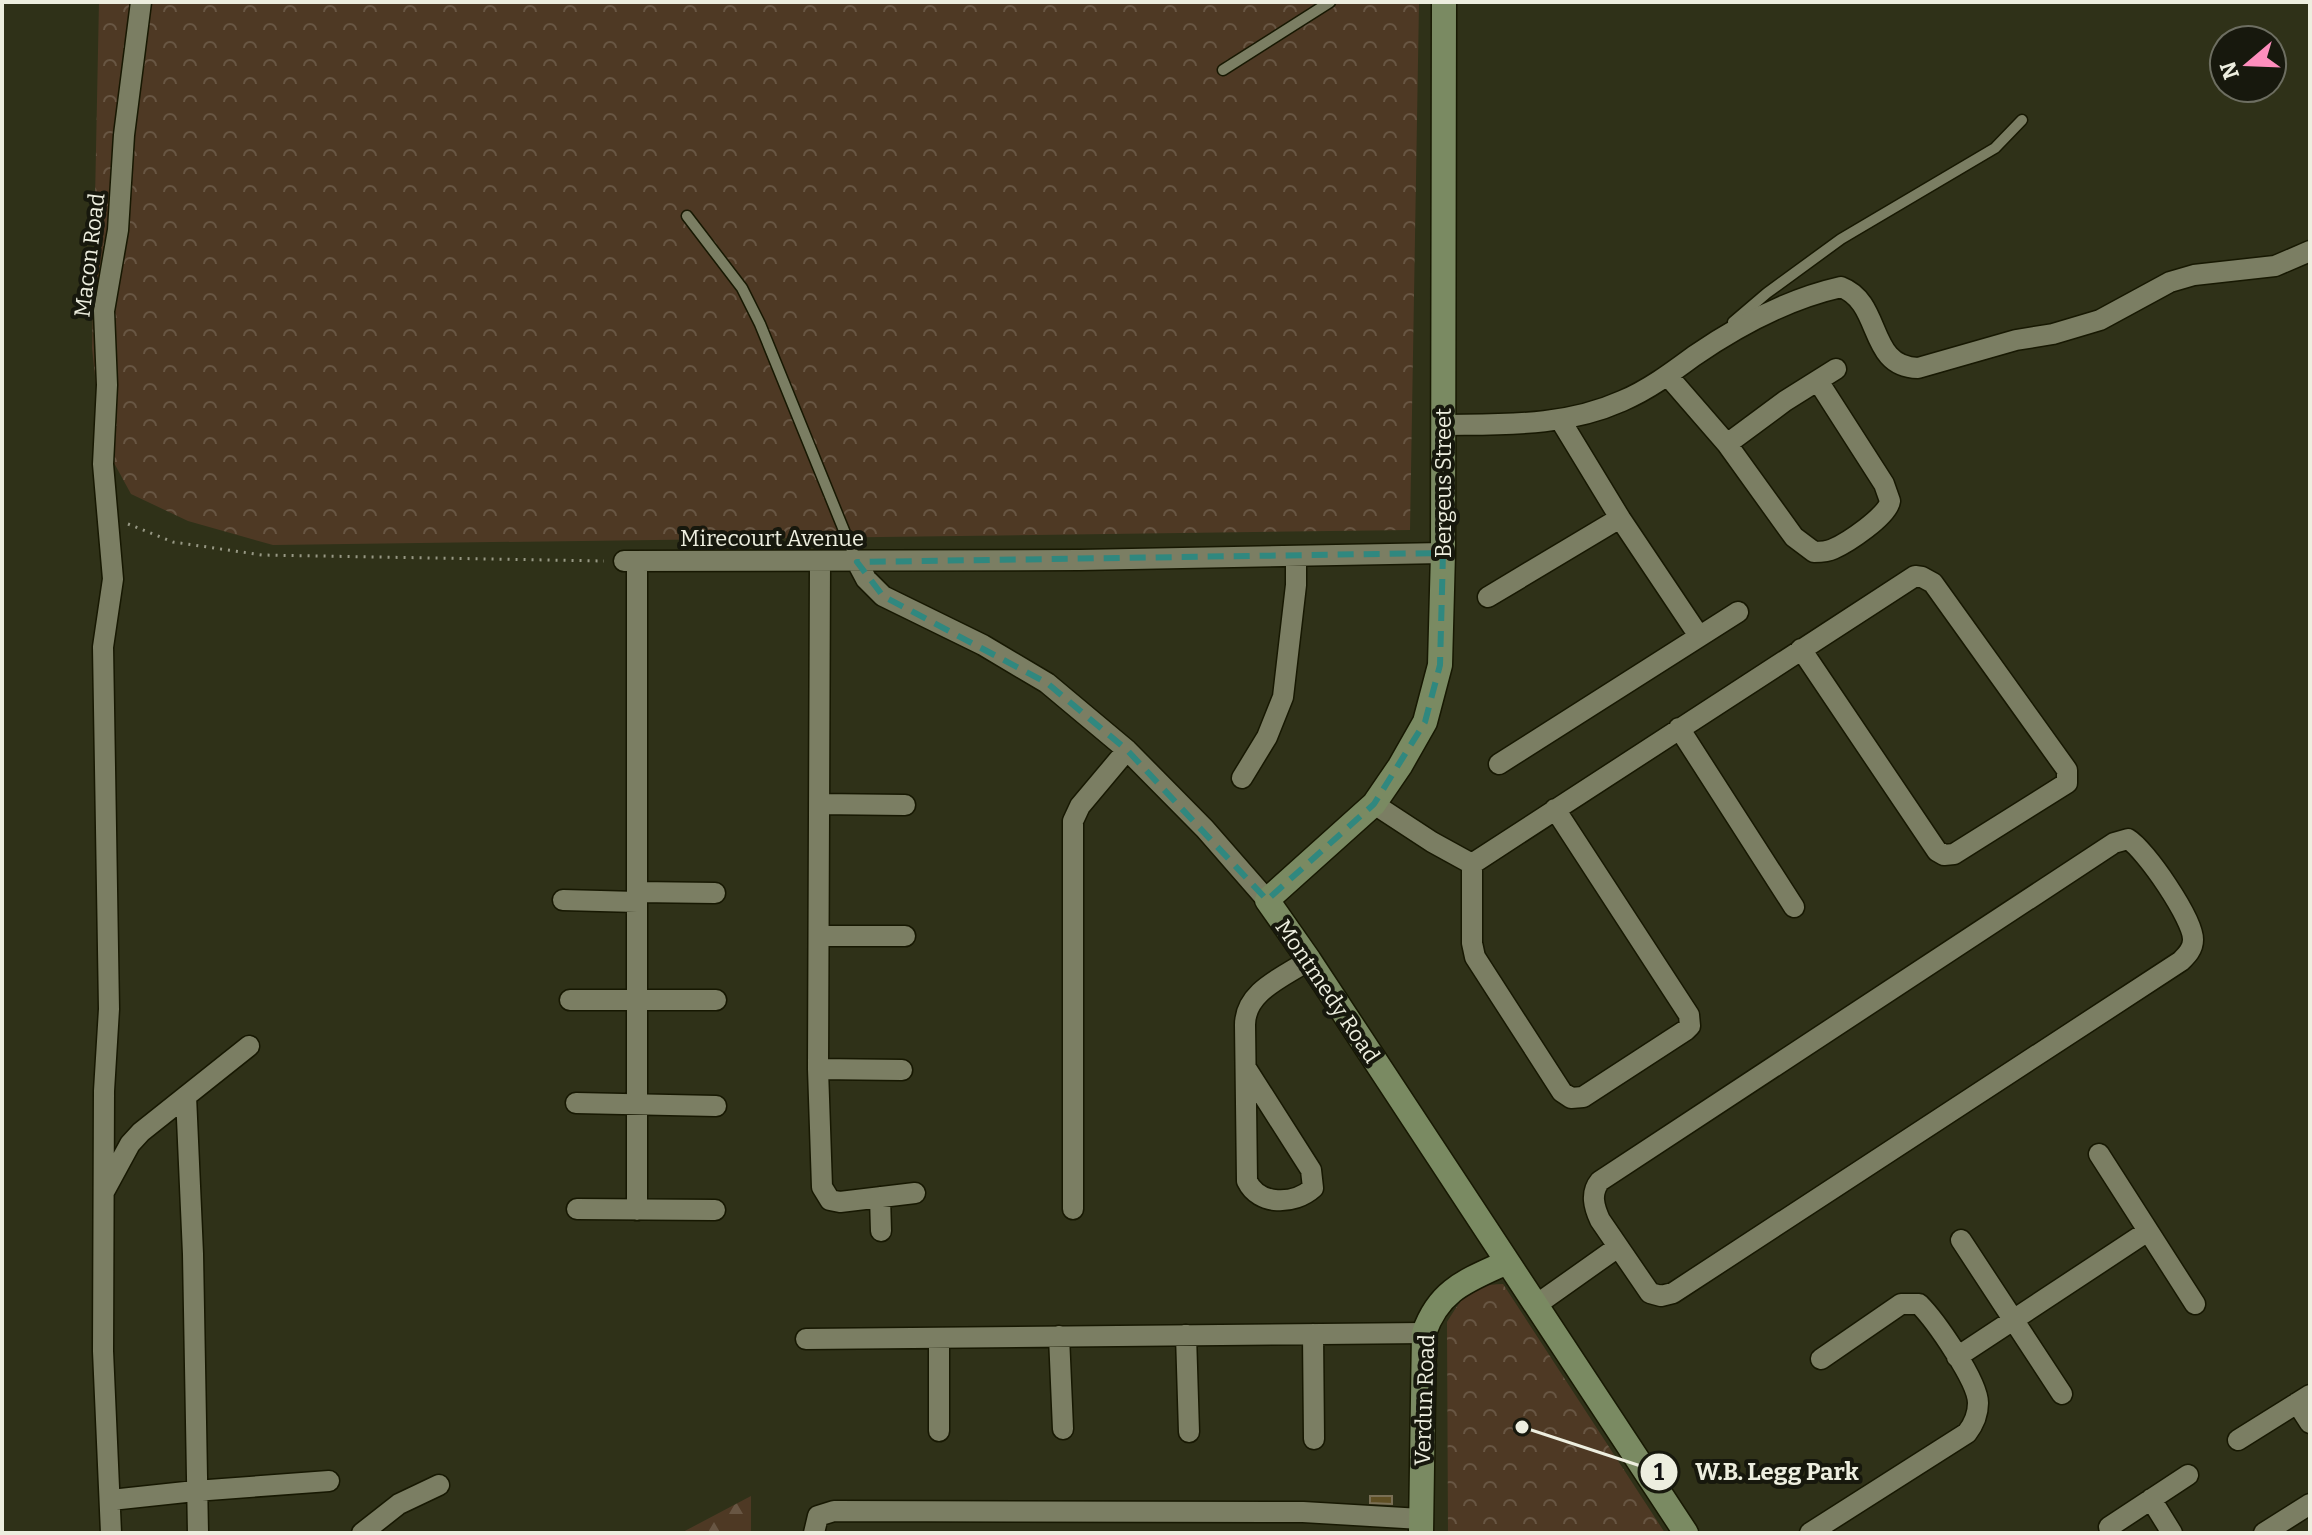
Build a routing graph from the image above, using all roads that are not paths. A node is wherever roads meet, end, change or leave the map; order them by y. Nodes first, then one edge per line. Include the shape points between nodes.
1 (141, 2) edge
2 (1330, 2) edge
3 (1444, 2) edge
4 (1223, 70) dead end
5 (2022, 120) dead end
6 (687, 216) dead end
7 (2310, 251) edge
8 (1694, 357) junction
9 (1836, 369) dead end
10 (1668, 376) junction
11 (1818, 381) junction
12 (1561, 421) junction
13 (1442, 425) junction
14 (1727, 444) junction
15 (1620, 518) junction
16 (1443, 553) junction
17 (1296, 556) junction
18 (857, 562) junction
19 (820, 563) junction
20 (1488, 597) dead end
21 (1738, 612) dead end
22 (1699, 636) junction
23 (1801, 649) junction
24 (1679, 728) junction
25 (1127, 750) junction
26 (1499, 764) dead end
27 (1242, 778) dead end
28 (819, 804) junction
29 (1374, 804) junction
30 (905, 805) dead end
31 (1555, 809) junction
32 (1472, 864) junction
33 (715, 893) dead end
34 (637, 897) junction
35 (563, 900) dead end
36 (1267, 900) junction
37 (1794, 907) dead end
38 (820, 936) junction
39 (905, 936) dead end
40 (1309, 960) junction
41 (570, 1000) dead end
42 (637, 1000) junction
43 (716, 1000) dead end
44 (249, 1046) dead end
45 (1246, 1068) junction
46 (818, 1069) junction
47 (902, 1070) dead end
48 (186, 1096) junction
49 (576, 1103) dead end
50 (637, 1104) junction
51 (716, 1106) dead end
52 (2099, 1154) dead end
53 (103, 1193) junction
54 (915, 1193) dead end
55 (880, 1197) junction
56 (577, 1209) dead end
57 (1073, 1209) dead end
58 (637, 1210) junction
59 (715, 1210) dead end
60 (881, 1231) dead end
61 (2148, 1231) junction
62 (1961, 1240) dead end
63 (1618, 1247) junction
64 (1507, 1262) junction
65 (2195, 1304) dead end
66 (1536, 1305) junction
67 (2013, 1319) junction
68 (1424, 1333) junction
69 (1313, 1334) junction
70 (1186, 1335) junction
71 (1059, 1336) junction
72 (939, 1338) junction
73 (806, 1339) dead end
74 (1957, 1357) junction
75 (1821, 1359) dead end
76 (2062, 1394) dead end
77 (2304, 1399) edge
78 (2310, 1423) edge
79 (1063, 1429) dead end
80 (939, 1431) dead end
81 (1189, 1432) dead end
82 (1314, 1439) dead end
83 (2238, 1440) dead end
84 (2188, 1475) dead end
85 (329, 1481) dead end
86 (439, 1485) dead end
87 (195, 1491) junction
88 (2151, 1499) junction
89 (111, 1500) junction
90 (2310, 1504) edge
91 (890, 1523) edge
92 (962, 1523) edge
93 (1087, 1523) edge
94 (1210, 1523) edge
95 (1333, 1525) edge
96 (1421, 1527) edge
97 (2109, 1527) dead end
98 (814, 1528) edge
99 (111, 1533) edge
100 (198, 1533) edge
101 (362, 1533) edge
102 (1686, 1533) edge
103 (1810, 1533) edge
104 (2172, 1533) edge
105 (2264, 1533) edge

1 - 53 street, Macon Road via 118,230 104,311 103,464 113,579 103,647 109,1009
2 - 4 lane
3 - 13 street, Bergeus Street
5 - 8 lane via 1995,148 1841,239 1767,293
6 - 18 lane via 742,288 760,324
7 - 8 street via 2275,266 2170,282 2088,324 1918,368 1892,361 1870,315 1841,287 1809,294 1760,316
8 - 10 street
9 - 11 street
10 - 12 street via 1624,400
10 - 14 street
11 - 14 street
11 - 14 street via 1890,501 1886,513 1843,543 1823,552 1804,547
12 - 13 street
12 - 15 street
13 - 16 street, Bergeus Street
15 - 20 street
15 - 22 street
16 - 17 street, Mirecourt Avenue
16 - 29 street, Bergeus Street via 1440,665 1425,722
17 - 18 street, Mirecourt Avenue
17 - 27 street via 1283,697
18 - 19 street, Mirecourt Avenue
18 - 25 street, Montmedy Road via 883,596 1047,683
19 - 28 street
19 - 34 street, Mirecourt Avenue via 631,562
21 - 22 street
22 - 26 street
23 - 23 street via 1911,577 1926,578 2067,770 2067,783 1954,854 1944,855
23 - 24 street
24 - 31 street
24 - 37 street
25 - 36 street, Montmedy Road
25 - 57 street via 1073,821
28 - 30 street
28 - 38 street
29 - 32 street
29 - 36 street, Bergeus Street
31 - 32 street
31 - 32 street via 1690,1021 1686,1030 1583,1097 1562,1092 1475,957
33 - 34 street
34 - 35 street
34 - 42 street
36 - 40 street, Montmedy Road
38 - 39 street
38 - 46 street
40 - 45 street via 1259,994 1245,1011
40 - 64 street, Montmedy Road
41 - 42 street
42 - 43 street
42 - 50 street
44 - 48 street
45 - 45 street via 1247,1181 1261,1198 1306,1194 1313,1188 1311,1170
46 - 47 street
46 - 55 street via 825,1194 840,1202
48 - 53 street via 134,1139
48 - 87 street
49 - 50 street
50 - 51 street
50 - 58 street
52 - 61 street
53 - 89 street, Macon Road via 103,1351
54 - 55 street
55 - 60 street
56 - 58 street
58 - 59 street
61 - 65 street
61 - 67 street
62 - 67 street
63 - 63 street via 1650,1293 1673,1293 2181,961 2192,949 2189,921 2134,842 2114,843 1604,1177 1596,1185 1595,1208
63 - 66 street
64 - 66 street, Montmedy Road
64 - 68 street, Verdun Road via 1460,1284 1431,1313
66 - 102 street, Montmedy Road
67 - 74 street
67 - 76 street
68 - 69 street
68 - 96 street, Verdun Road
69 - 70 street
69 - 82 street
70 - 71 street
70 - 81 street
71 - 72 street
71 - 79 street
72 - 73 street
72 - 80 street
74 - 75 street via 1927,1312 1911,1302
74 - 103 street via 1978,1403 1967,1433
77 - 78 street
77 - 83 street
84 - 88 street
85 - 87 street
86 - 101 street via 399,1504
87 - 89 street
87 - 100 street
88 - 97 street
88 - 104 street
89 - 99 street, Macon Road
90 - 105 street
91 - 92 street
91 - 98 street
92 - 93 street
93 - 94 street
94 - 95 street
95 - 96 street

